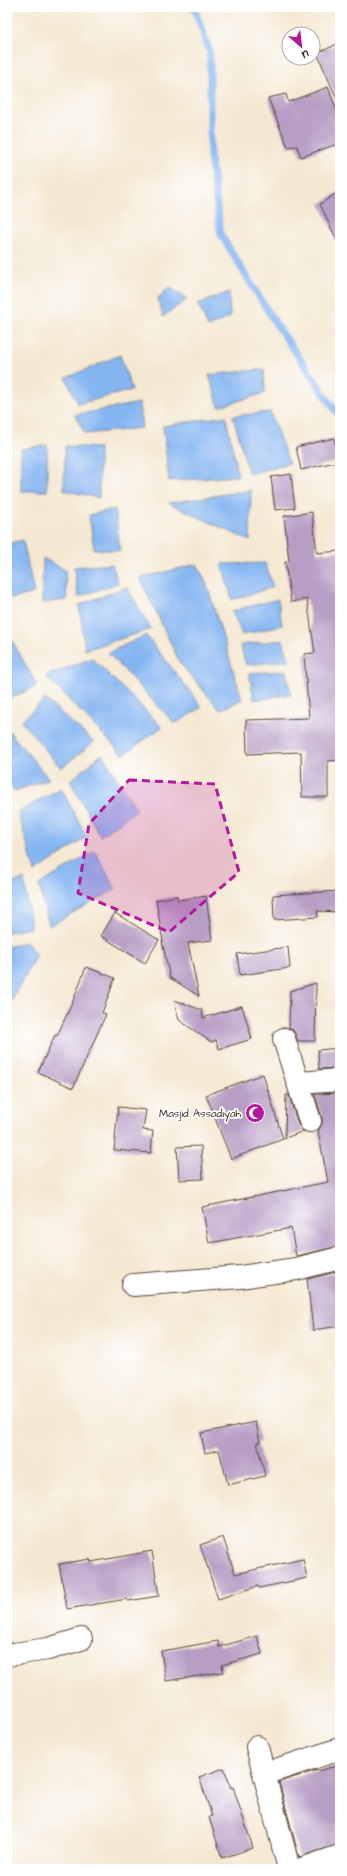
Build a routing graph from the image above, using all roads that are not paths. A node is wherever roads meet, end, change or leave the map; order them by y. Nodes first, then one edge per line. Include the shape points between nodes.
1 (284, 1039) dead end
2 (340, 1080) edge
3 (298, 1083) junction
4 (310, 1122) dead end
5 (340, 1258) edge
6 (133, 1285) dead end
7 (80, 1639) dead end
8 (7, 1655) edge
9 (257, 1747) dead end
10 (340, 1749) edge
11 (264, 1774) junction
12 (340, 1856) edge
13 (289, 1869) edge
14 (302, 1869) edge

1 - 3 street
2 - 3 street
3 - 4 street
5 - 6 street via 240,1277
7 - 8 street via 48,1649
9 - 11 street
10 - 11 street
11 - 13 street
12 - 14 street

